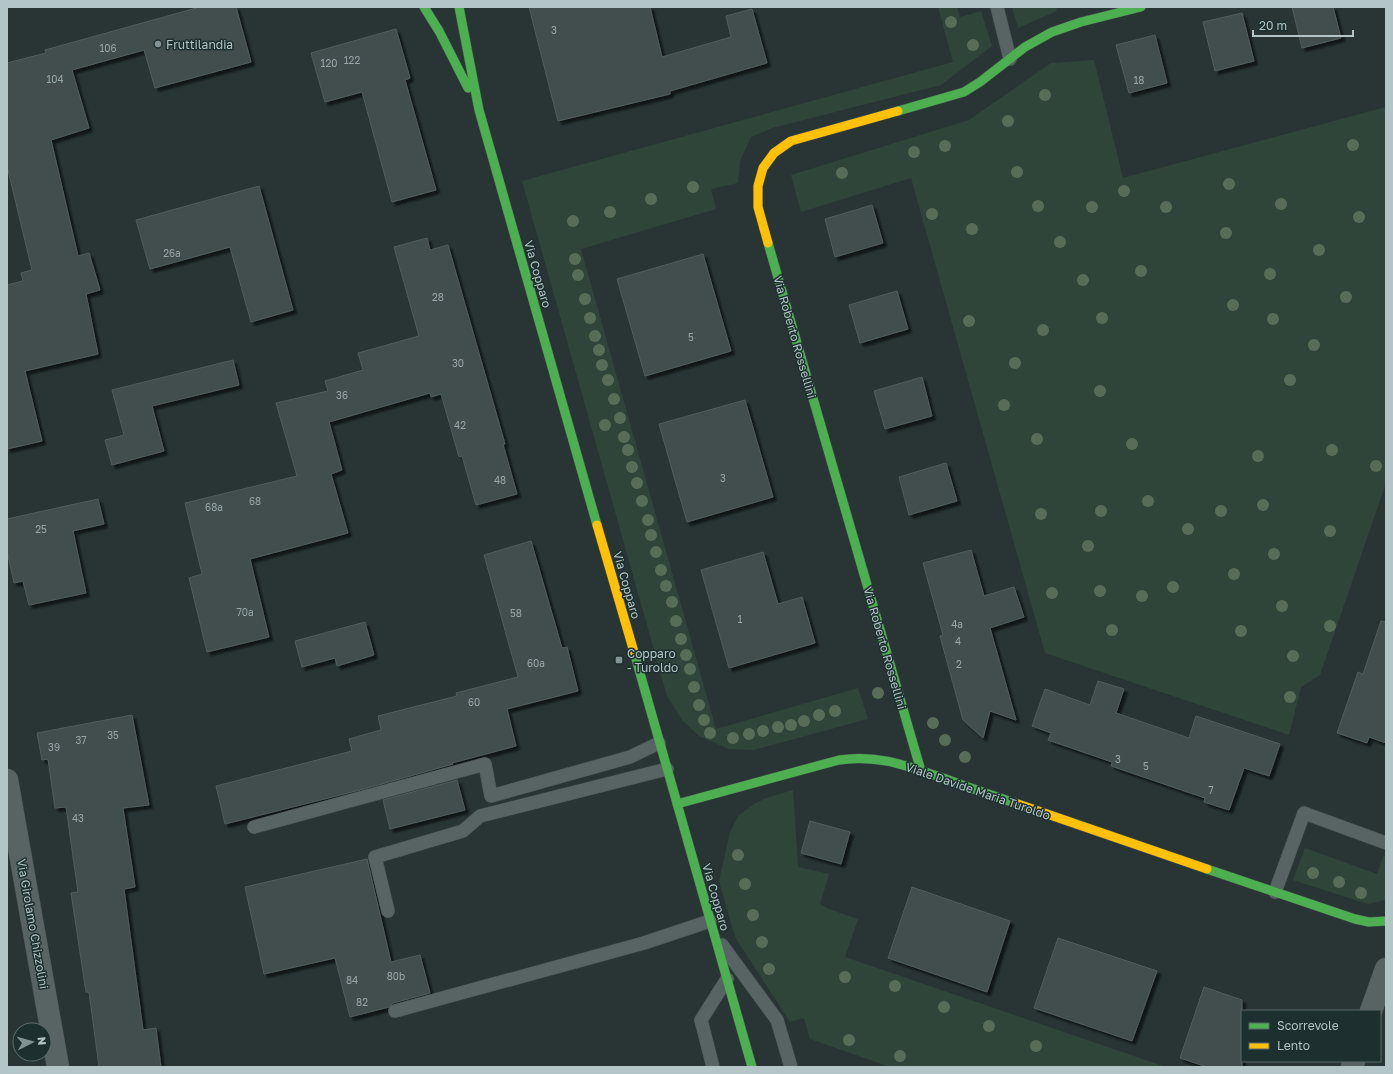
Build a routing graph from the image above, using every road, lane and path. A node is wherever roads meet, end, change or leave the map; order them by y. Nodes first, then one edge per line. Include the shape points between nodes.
1 (424, 7) edge
2 (458, 7) edge
3 (997, 7) edge
4 (1140, 7) edge
5 (1010, 59) junction
6 (479, 110) junction
7 (659, 743) junction
8 (667, 770) junction
9 (921, 771) junction
10 (7, 780) edge
11 (677, 804) junction
12 (254, 827) dead end
13 (1386, 843) edge
14 (1274, 892) junction
15 (388, 911) dead end
16 (1386, 921) edge
17 (712, 927) junction
18 (1386, 969) edge
19 (727, 979) junction
20 (1371, 1010) edge
21 (395, 1011) dead end
22 (58, 1067) edge
23 (713, 1067) edge
24 (752, 1067) edge
25 (791, 1067) edge

1 - 6 street, Via Copparo
2 - 6 street, Via Copparo
3 - 5 lane
4 - 5 street, Via Roberto Rossellini via 1073,24 1031,44
5 - 9 street, Via Roberto Rossellini via 960,94 784,144 771,154 759,177 758,206
6 - 7 street, Via Copparo
7 - 8 street, Via Copparo
7 - 12 lane via 630,758 491,796 485,764
8 - 11 street, Via Copparo
8 - 15 lane via 480,816 463,831 375,857
9 - 11 street, Viale Davide Maria Turoldo via 876,757 852,757
9 - 14 street, Viale Davide Maria Turoldo
10 - 22 street, Via Girolamo Chizzolini
11 - 17 street, Via Copparo
13 - 14 lane via 1304,813
14 - 16 street, Viale Davide Maria Turoldo via 1356,919 1369,922
17 - 19 street, Via Copparo
17 - 21 lane
17 - 25 lane via 777,1020
18 - 20 street
19 - 23 lane via 701,1020
19 - 24 street, Via Copparo

